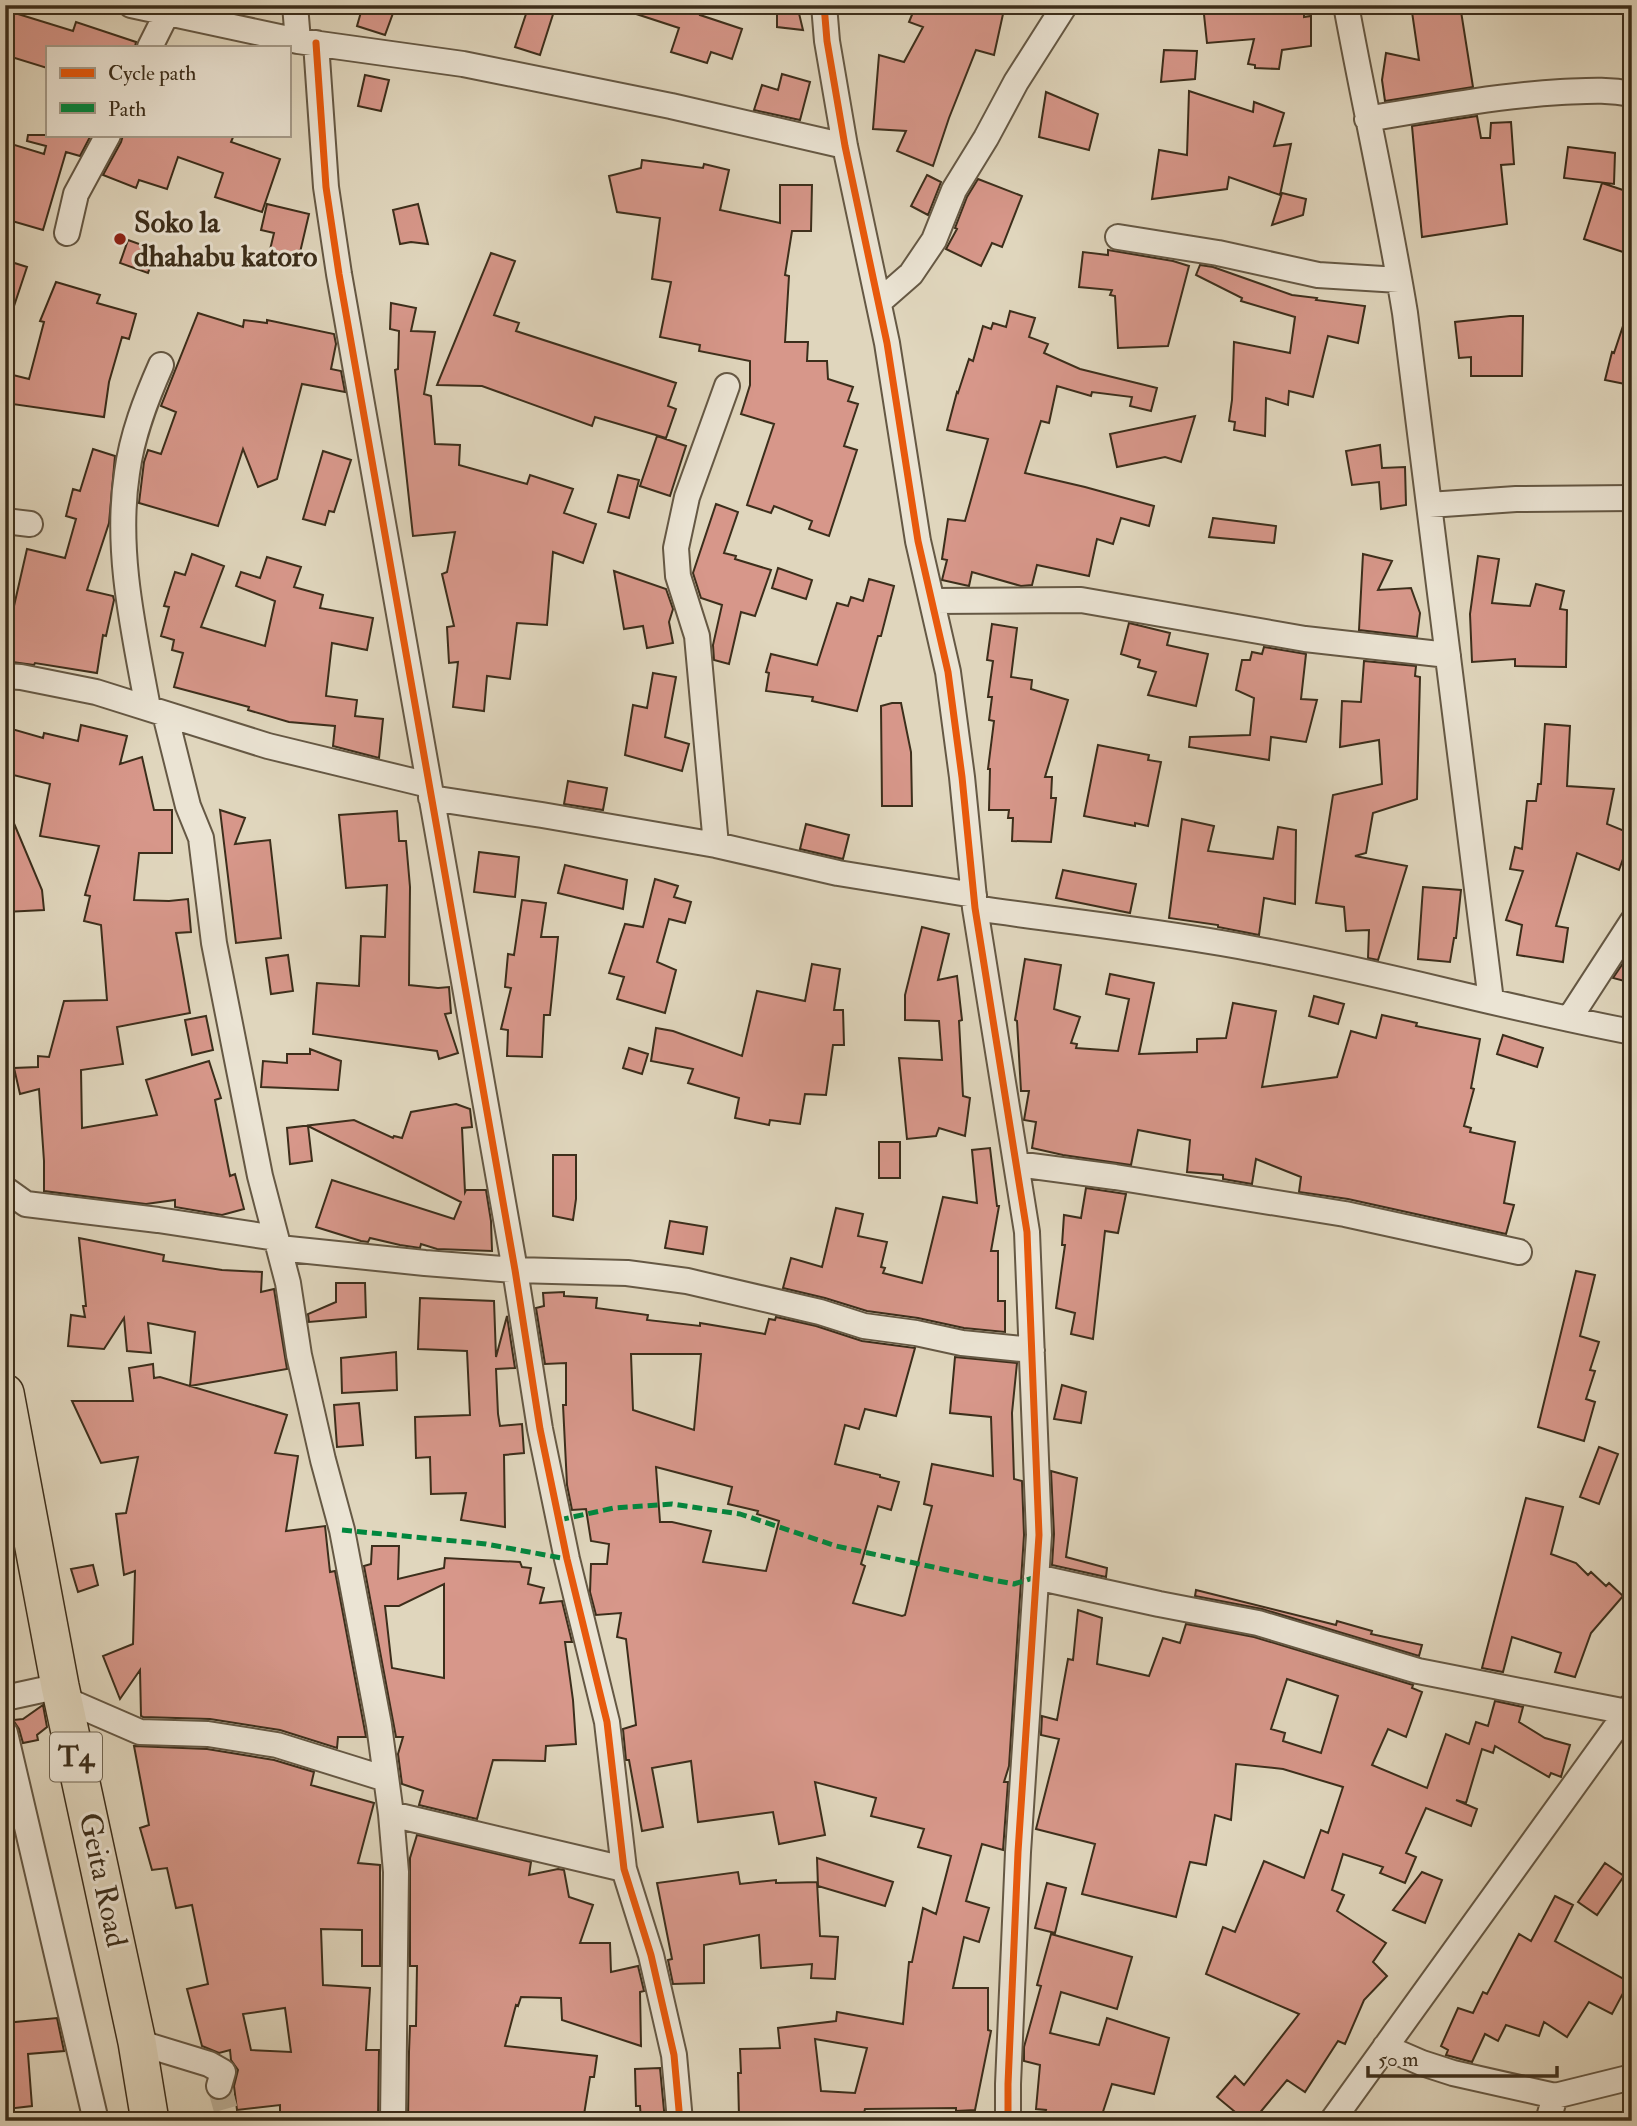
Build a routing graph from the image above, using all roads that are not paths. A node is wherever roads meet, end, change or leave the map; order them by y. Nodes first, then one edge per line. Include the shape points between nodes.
1 (131, 5) edge
2 (295, 5) edge
3 (824, 5) edge
4 (1065, 5) edge
5 (1346, 5) edge
6 (167, 13) junction
7 (307, 42) junction
8 (150, 46) edge
9 (1632, 94) edge
10 (1367, 119) junction
11 (107, 136) edge
12 (845, 146) junction
13 (67, 233) dead end
14 (1118, 237) dead end
15 (1399, 280) junction
16 (879, 302) junction
17 (162, 365) dead end
18 (727, 386) dead end
19 (1632, 498) edge
20 (1429, 505) junction
21 (932, 601) junction
22 (1448, 655) junction
23 (5, 676) edge
24 (156, 711) junction
25 (430, 792) junction
26 (716, 845) junction
27 (975, 902) junction
28 (1632, 922) edge
29 (1491, 1001) junction
30 (1569, 1019) junction
31 (1632, 1032) edge
32 (1016, 1164) junction
33 (5, 1189) edge
34 (278, 1243) junction
35 (1519, 1251) dead end
36 (515, 1270) junction
37 (1032, 1350) junction
38 (5, 1393) edge
39 (1036, 1577) junction
40 (7, 1690) edge
41 (62, 1693) junction
42 (1629, 1708) edge
43 (5, 1733) edge
44 (386, 1779) junction
45 (391, 1814) junction
46 (624, 1869) junction
47 (137, 2042) junction
48 (1385, 2047) junction
49 (1632, 2077) edge
50 (219, 2087) tunnel mouth
51 (1555, 2096) junction
52 (96, 2121) edge
53 (150, 2121) edge
54 (393, 2121) edge
55 (680, 2121) edge
56 (1008, 2121) edge
57 (1332, 2121) edge
58 (1548, 2121) edge

1 - 6 street
2 - 7 street
3 - 12 street
4 - 16 street via 954,190 934,240 911,274
5 - 10 street
6 - 7 street
6 - 8 street
7 - 12 street via 463,64
7 - 25 street via 337,262
9 - 10 street via 1610,89 1526,94
10 - 15 street
11 - 13 street via 76,194
12 - 16 street
14 - 15 street via 1318,275
15 - 20 street
16 - 21 street
17 - 24 street via 143,408 127,472 123,549 133,627
18 - 26 street via 687,497 676,548 678,576 697,636
19 - 20 street
20 - 22 street
21 - 22 street via 1081,600 1305,639
21 - 27 street via 948,672
22 - 29 street
23 - 24 street via 96,692
24 - 25 street
24 - 34 street via 201,838 214,943 260,1177
25 - 26 street
25 - 36 street
26 - 27 street
27 - 29 street via 1058,921 1254,948
27 - 32 street
28 - 30 street
29 - 30 street
30 - 31 street
32 - 35 street via 1345,1214
32 - 37 street via 1027,1232
33 - 34 street via 26,1204 158,1220
34 - 36 street
34 - 44 street via 299,1355 344,1542
36 - 37 street via 627,1273 687,1281 864,1326
36 - 46 street via 542,1442 607,1722
37 - 39 street via 1040,1535
38 - 41 highway, Geita Road / T4
39 - 42 street via 1258,1623 1418,1671
39 - 56 street via 1018,1852
40 - 41 street
41 - 44 street via 140,1732 208,1734 277,1745
41 - 47 highway, Geita Road / T4
42 - 48 street
43 - 52 street
44 - 45 street
45 - 46 street
45 - 54 street via 396,1872
46 - 55 street via 651,1955 674,2054
47 - 50 street via 209,2064 223,2072
47 - 53 highway, Geita Road / T4
48 - 51 street via 1453,2073
48 - 57 street
49 - 51 street
51 - 58 street

